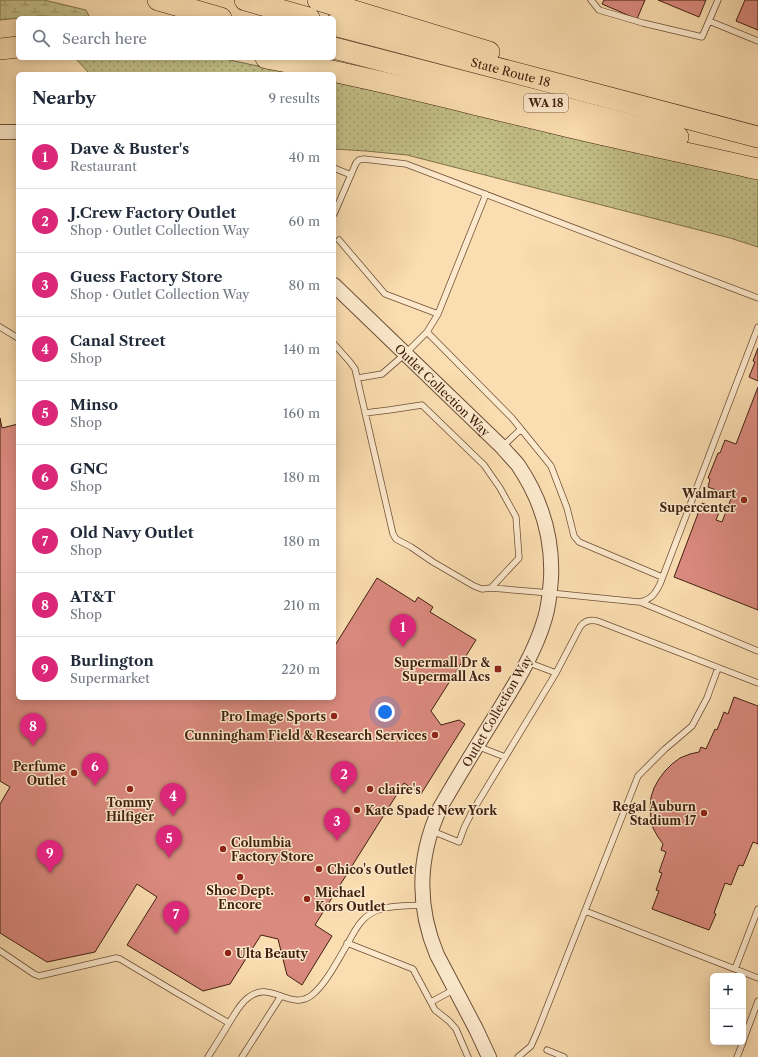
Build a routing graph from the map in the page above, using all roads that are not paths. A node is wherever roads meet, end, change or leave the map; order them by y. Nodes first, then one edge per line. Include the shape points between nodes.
1 (144, 0) edge
2 (246, 0) edge
3 (318, 0) edge
4 (591, 0) edge
5 (718, 0) edge
6 (162, 1) edge
7 (214, 16) edge
8 (302, 16) edge
9 (709, 21) junction
10 (336, 26) edge
11 (758, 41) edge
12 (16, 47) edge
13 (0, 49) edge
14 (336, 49) edge
15 (278, 60) edge
16 (336, 72) edge
17 (336, 72) edge
18 (690, 120) junction
19 (0, 132) edge
20 (16, 132) edge
21 (758, 137) edge
22 (758, 159) edge
23 (336, 169) edge
24 (758, 169) edge
25 (351, 175) junction
26 (486, 194) junction
27 (336, 209) edge
28 (338, 240) dead end
29 (336, 287) edge
30 (758, 298) edge
31 (438, 314) junction
32 (0, 327) edge
33 (758, 327) edge
34 (427, 332) junction
35 (16, 337) edge
36 (336, 346) edge
37 (406, 354) junction
38 (358, 378) junction
39 (365, 413) junction
40 (522, 429) junction
41 (502, 447) junction
42 (662, 577) junction
43 (491, 588) junction
44 (550, 593) junction
45 (639, 602) junction
46 (758, 651) edge
47 (527, 662) junction
48 (718, 668) junction
49 (556, 674) junction
50 (758, 683) edge
51 (477, 746) junction
52 (505, 757) junction
53 (431, 831) junction
54 (423, 905) junction
55 (758, 909) edge
56 (585, 911) junction
57 (347, 943) junction
58 (0, 951) edge
59 (735, 969) junction
60 (758, 978) edge
61 (455, 989) junction
62 (281, 996) junction
63 (758, 1001) edge
64 (431, 1002) junction
65 (230, 1023) junction
66 (746, 1033) edge
67 (742, 1045) edge
68 (547, 1050) dead end
69 (208, 1057) edge
70 (242, 1057) edge
71 (468, 1057) edge
72 (489, 1057) edge
73 (518, 1057) edge
74 (564, 1057) edge
75 (737, 1057) edge

1 - 6 highway
2 - 8 highway
3 - 18 highway via 488,52
4 - 9 lane via 599,10 702,37
5 - 9 lane
6 - 7 highway
9 - 11 lane
10 - 18 highway, State Route 18 / WA 18
12 - 13 highway
14 - 22 highway, State Route 18 / WA 18
15 - 16 highway
17 - 24 highway
18 - 21 highway, State Route 18 / WA 18
19 - 20 street
23 - 25 lane
25 - 26 lane via 359,160 406,164
25 - 27 lane
26 - 30 lane
26 - 31 lane
28 - 31 lane via 385,294
29 - 37 street, Outlet Collection Way
31 - 34 lane
32 - 35 lane
33 - 42 lane
34 - 37 lane
34 - 40 lane
36 - 38 lane via 350,362
37 - 38 lane via 382,374
37 - 41 street, Outlet Collection Way
38 - 39 lane
39 - 43 lane via 394,537 474,586 482,589
39 - 43 lane via 422,405 484,465 516,518 519,558
40 - 41 lane
40 - 42 lane via 550,466 567,508 574,536 579,542
41 - 44 street, Outlet Collection Way via 528,481 546,524 551,566
42 - 45 lane via 652,597
43 - 44 lane
44 - 45 lane
44 - 47 street, Outlet Collection Way via 546,616
45 - 46 lane
47 - 49 lane
47 - 51 street, Outlet Collection Way
48 - 49 lane via 592,620 580,627
48 - 50 lane
48 - 56 lane via 707,698 692,726 638,776
49 - 52 lane
51 - 52 lane
51 - 53 street, Outlet Collection Way via 440,808
52 - 53 lane via 472,812 459,842
53 - 54 street, Outlet Collection Way via 424,858
54 - 57 lane via 382,908 373,912 364,918
54 - 61 street, Outlet Collection Way via 432,944
55 - 59 lane
56 - 59 lane
56 - 73 lane via 531,1046
57 - 62 lane via 322,985 313,995 300,1000
57 - 64 lane via 413,969
58 - 65 lane via 39,976 120,959
59 - 60 lane
61 - 64 lane
61 - 72 street, Outlet Collection Way
62 - 65 lane via 268,992 252,995 240,1005
62 - 70 lane
63 - 66 lane
64 - 71 lane via 435,1010 456,1028
65 - 69 lane
67 - 75 lane
68 - 74 lane

